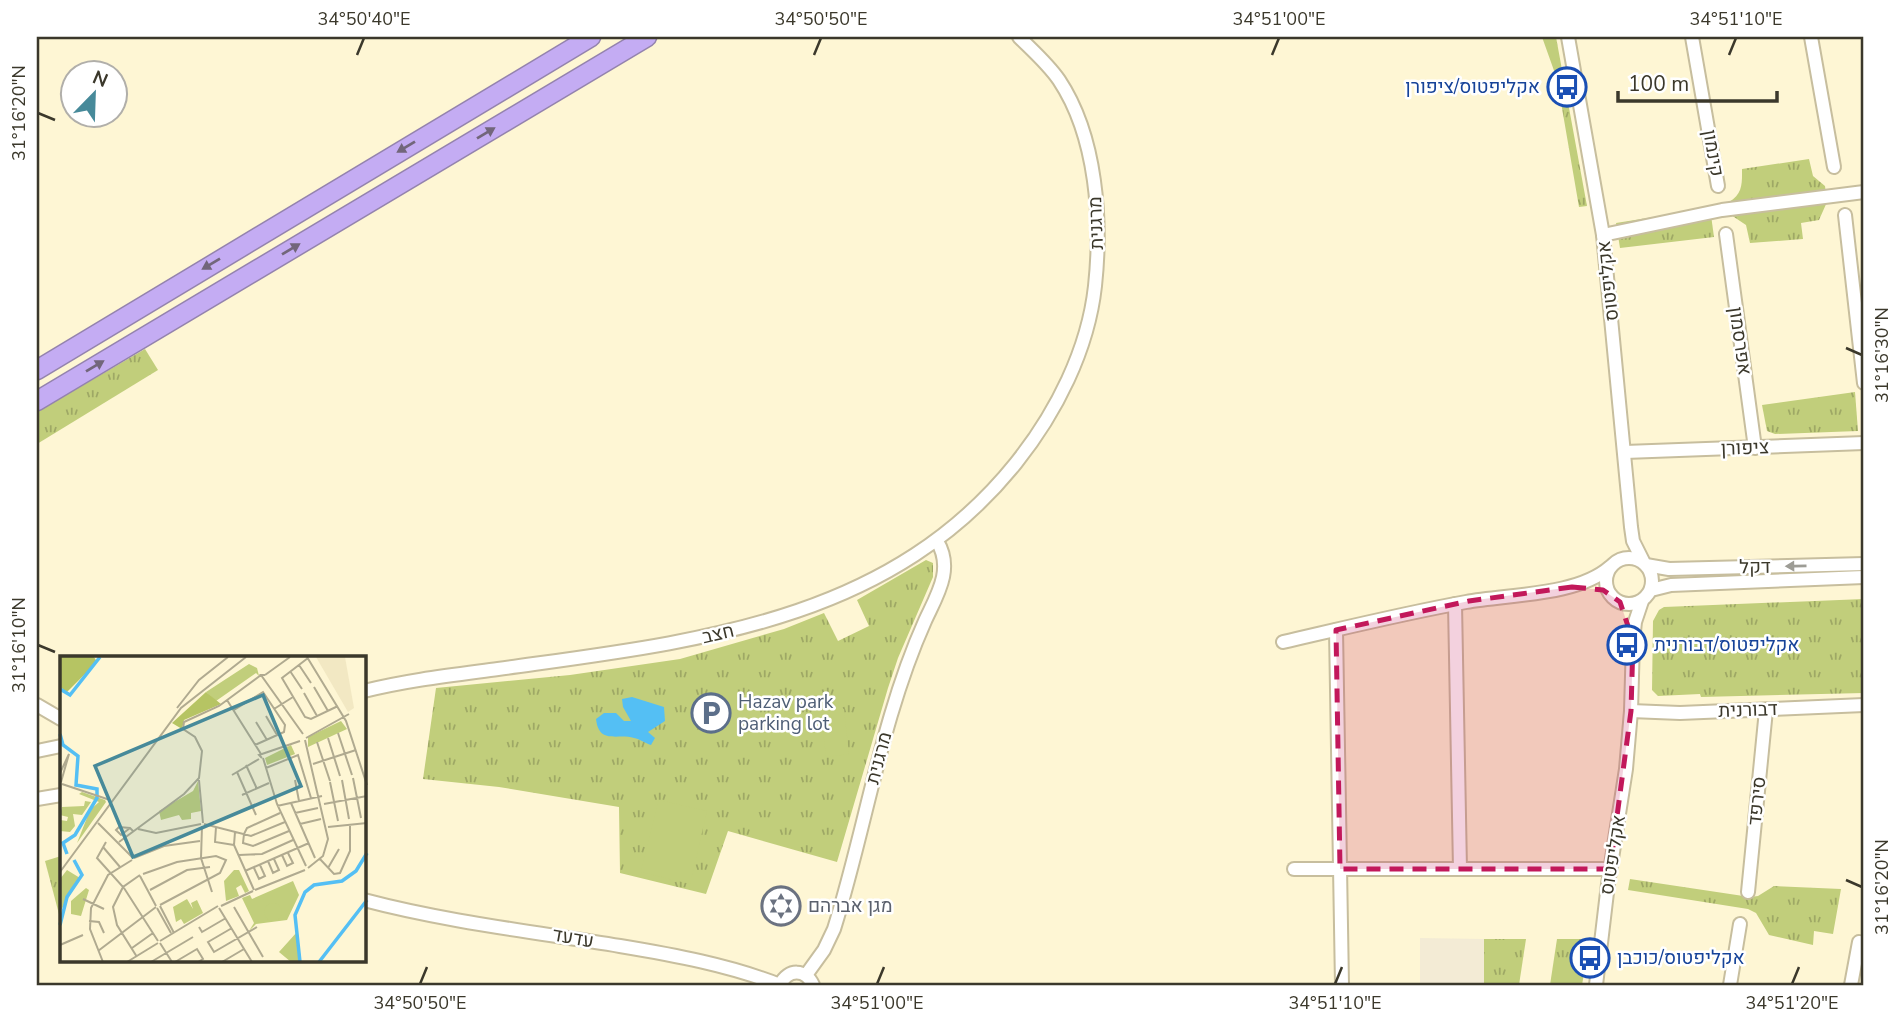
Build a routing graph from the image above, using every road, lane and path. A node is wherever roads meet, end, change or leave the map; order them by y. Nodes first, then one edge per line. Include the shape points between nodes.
1 (591, 37) edge
2 (648, 37) edge
3 (1019, 37) edge
4 (1568, 37) edge
5 (1692, 37) edge
6 (1811, 37) edge
7 (1834, 167) dead end
8 (1718, 186) dead end
9 (1864, 192) edge
10 (1845, 215) dead end
11 (1726, 234) dead end
12 (1603, 235) junction
13 (55, 359) junction
14 (37, 360) edge
15 (37, 370) edge
16 (1864, 383) edge
17 (37, 401) edge
18 (1864, 443) edge
19 (1755, 448) junction
20 (1625, 452) junction
21 (1021, 456) joint
22 (1631, 527) junction
23 (937, 541) junction
24 (1615, 563) junction
25 (1644, 563) junction
26 (1864, 564) edge
27 (1864, 577) edge
28 (1572, 587) junction
29 (1651, 590) junction
30 (1609, 594) junction
31 (1642, 601) junction
32 (1620, 602) junction
33 (1455, 604) junction
34 (1336, 630) junction
35 (1633, 641) junction
36 (1283, 642) dead end
37 (366, 691) edge
38 (37, 705) edge
39 (1864, 705) edge
40 (1766, 710) junction
41 (1631, 711) junction
42 (60, 718) edge
43 (60, 746) edge
44 (37, 751) edge
45 (60, 795) edge
46 (37, 799) edge
47 (1294, 869) dead end
48 (1340, 869) junction
49 (1460, 869) junction
50 (1611, 869) junction
51 (1748, 892) dead end
52 (366, 900) edge
53 (1740, 924) dead end
54 (1859, 942) dead end
55 (810, 980) edge
56 (780, 985) edge
57 (1342, 985) edge
58 (1596, 985) edge
59 (1730, 985) edge
60 (1851, 985) edge

1 -> 13 highway
17 -> 2 highway
3 - 21 street, מרגנית via 1054,72 1072,104 1092,172 1098,236 1094,292 1082,343 1062,391
4 - 12 street, אקליפטוס
5 - 8 street, קינמון
6 - 7 street
9 - 12 street via 1722,210
10 - 16 street
11 - 19 street, אפרסמון
12 - 20 street, אקליפטוס
13 - 14 highway
13 - 15 highway
18 - 19 street, ציפורן
19 - 20 street, ציפורן
20 - 22 street, אקליפטוס
21 - 23 street, חצב via 981,503
22 - 24 street, אקליפטוס
22 - 25 street, אקליפטוס
23 - 37 street, חצב via 827,600 738,630
23 - 55 street, מרגנית via 944,579 898,687 834,929
24 - 25 street via 1634,558
24 - 28 street via 1592,580
24 - 30 street via 1606,581
26 -> 25 street, דקל via 1669,569
25 - 29 street via 1652,576
27 - 29 street, דקל via 1671,585
28 - 30 street
28 - 33 street
29 - 31 street
30 - 32 street
31 - 32 street
31 - 35 street, אקליפטוס
32 - 35 street, אקליפטוס
33 - 34 street
33 - 49 street
34 - 36 street
34 - 48 street
35 - 41 street, אקליפטוס
38 - 42 street
39 - 40 street, דבורנית
40 - 41 street, דבורנית
40 - 51 street, סירפד
41 - 50 street, אקליפטוס
43 - 44 street
45 - 46 street
47 - 48 street
48 - 49 street
48 - 57 street
49 - 50 street
50 - 58 street, אקליפטוס
52 - 56 street, עדעד via 682,957
53 - 59 street
54 - 60 street
55 - 56 street via 800,972 790,973

